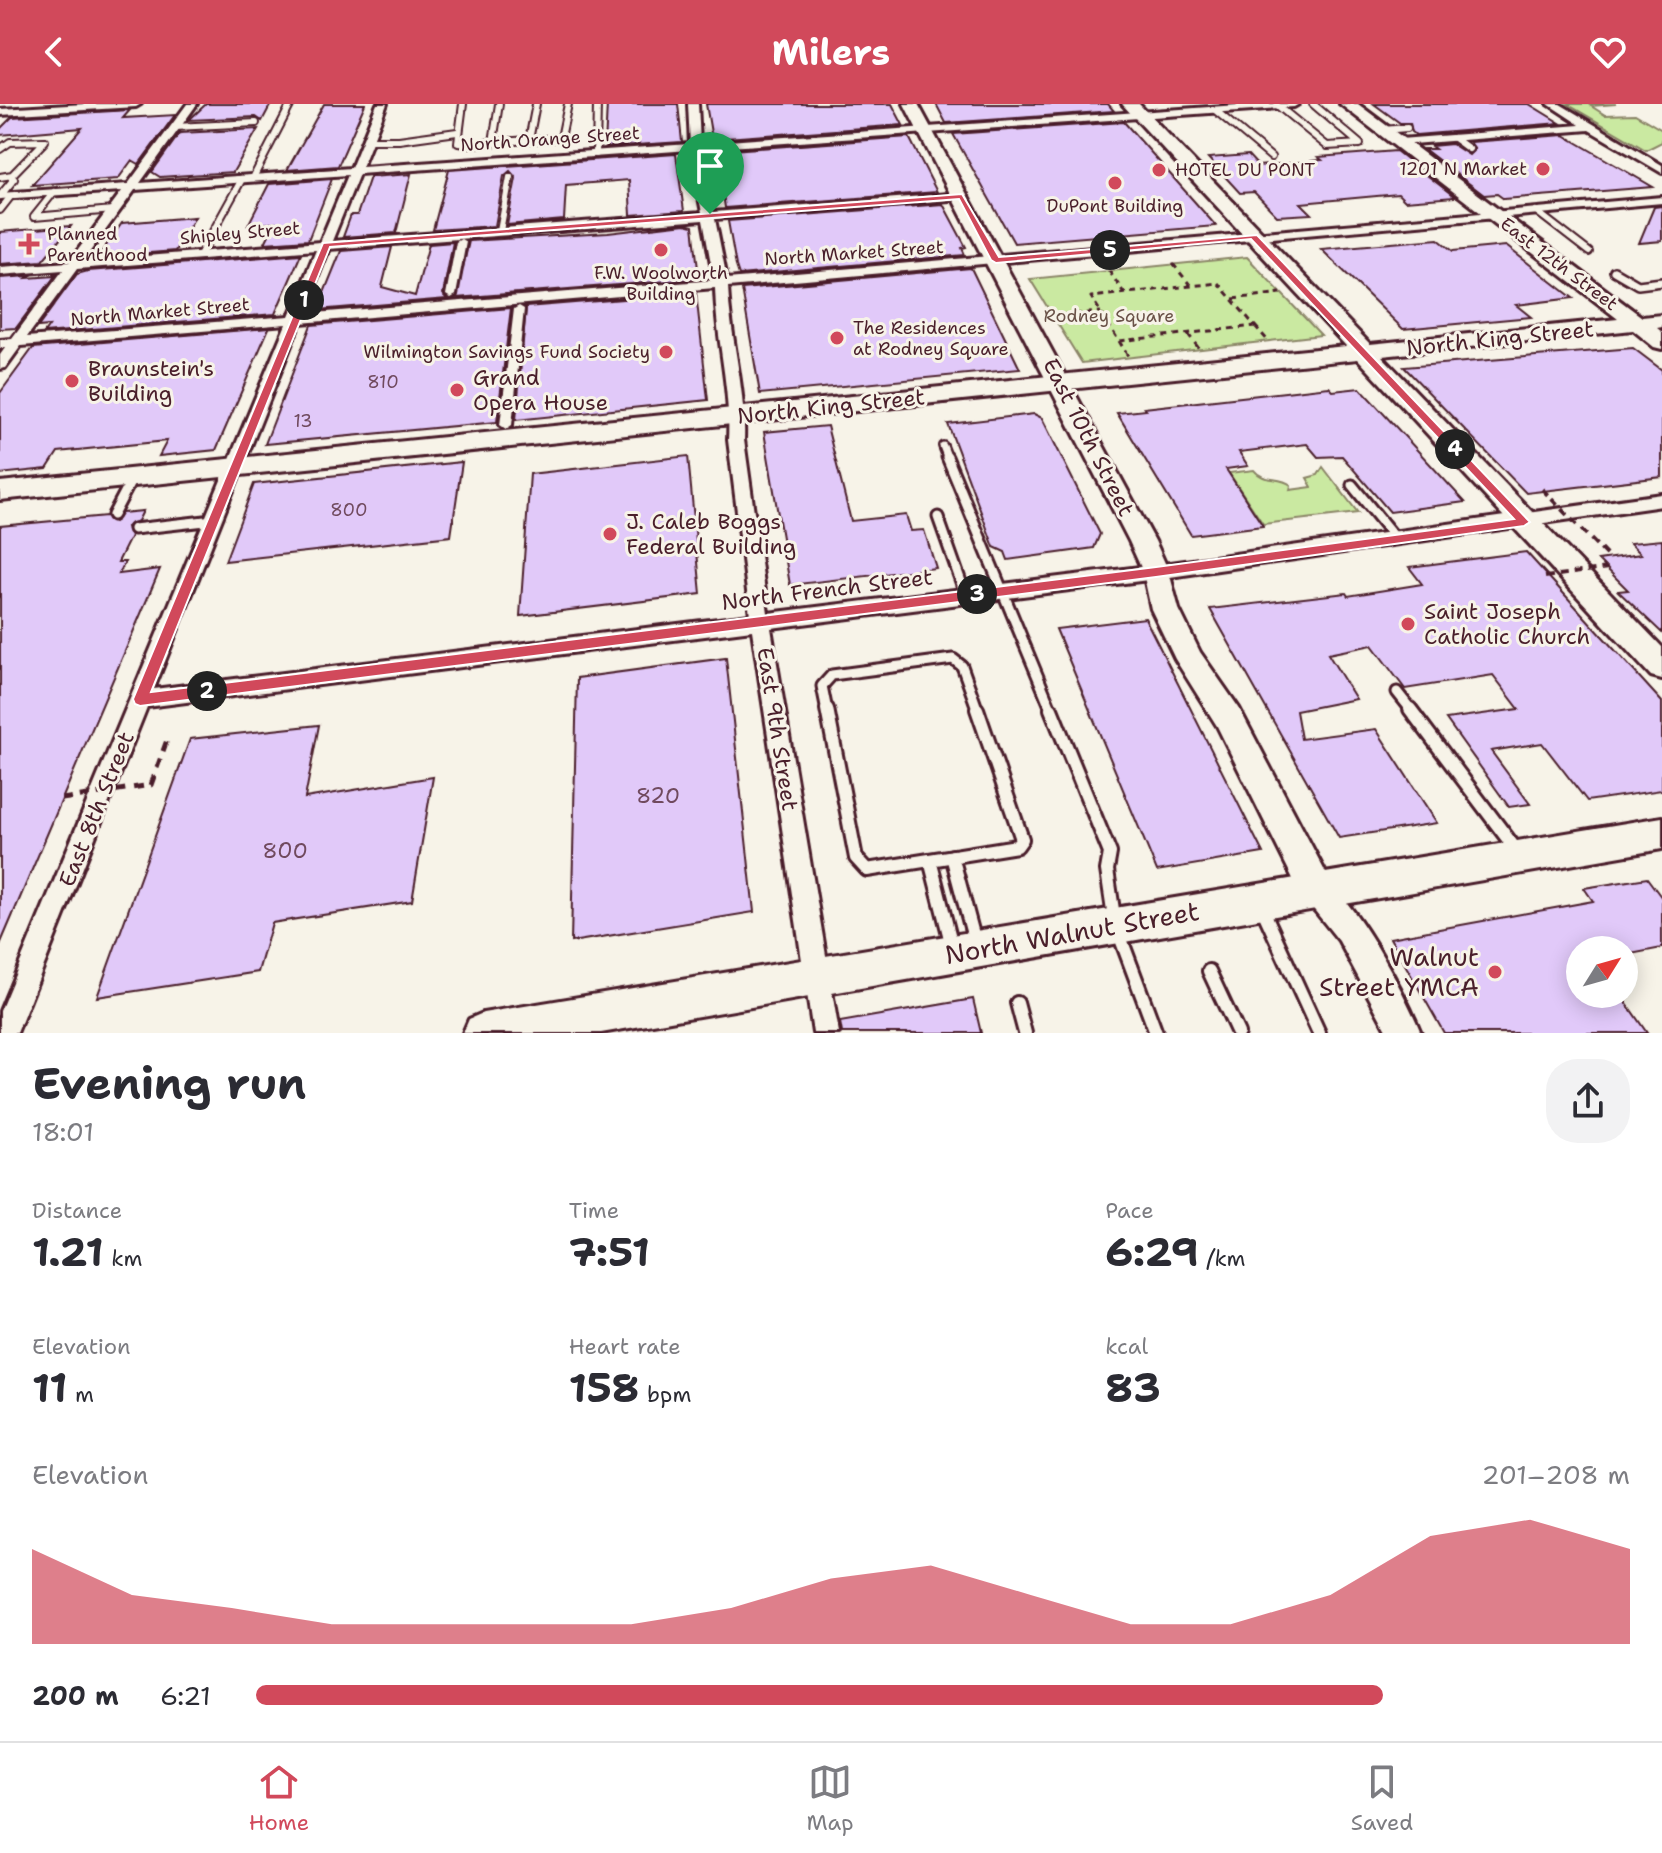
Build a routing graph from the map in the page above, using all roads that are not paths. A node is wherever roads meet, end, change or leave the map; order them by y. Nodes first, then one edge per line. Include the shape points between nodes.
1 (8, 104) edge
2 (136, 104) edge
3 (192, 104) edge
4 (291, 104) edge
5 (382, 104) edge
6 (463, 104) edge
7 (499, 104) edge
8 (536, 104) edge
9 (568, 104) edge
10 (597, 104) edge
11 (693, 104) edge
12 (911, 104) edge
13 (1294, 104) edge
14 (1313, 104) edge
15 (1348, 104) edge
16 (1553, 104) edge
17 (1277, 105) edge
18 (1135, 109) edge
19 (1215, 110) junction
20 (0, 112) edge
21 (256, 123) dead end
22 (175, 127) junction
23 (1590, 127) junction
24 (926, 131) junction
25 (457, 132) junction
26 (1398, 133) junction
27 (1454, 138) junction
28 (369, 140) junction
29 (529, 140) junction
30 (493, 142) junction
31 (695, 148) junction
32 (0, 149) edge
33 (1469, 149) dead end
34 (596, 154) junction
35 (1271, 157) dead end
36 (513, 160) junction
37 (1662, 170) edge
38 (357, 171) junction
39 (12, 175) junction
40 (0, 179) edge
41 (247, 179) junction
42 (130, 187) junction
43 (54, 192) junction
44 (5, 196) edge
45 (962, 196) junction
46 (1662, 200) edge
47 (0, 210) edge
48 (113, 210) junction
49 (1536, 211) junction
50 (710, 214) junction
51 (1494, 214) junction
52 (500, 231) junction
53 (1253, 236) junction
54 (461, 242) dead end
55 (327, 244) junction
56 (1589, 252) dead end
57 (200, 255) junction
58 (996, 260) junction
59 (73, 265) junction
60 (0, 271) edge
61 (1614, 271) dead end
62 (721, 281) junction
63 (1662, 282) edge
64 (451, 295) dead end
65 (519, 309) dead end
66 (296, 318) junction
67 (1662, 321) edge
68 (1637, 324) junction
69 (17, 342) junction
70 (1662, 342) edge
71 (0, 344) edge
72 (1363, 352) junction
73 (0, 365) edge
74 (1061, 383) junction
75 (737, 416) junction
76 (506, 425) dead end
77 (943, 446) dead end
78 (236, 466) junction
79 (133, 477) junction
80 (1352, 485) dead end
81 (0, 491) edge
82 (1662, 500) edge
83 (113, 515) dead end
84 (938, 517) dead end
85 (214, 520) junction
86 (1524, 522) junction
87 (134, 529) dead end
88 (1396, 539) junction
89 (1156, 572) junction
90 (1004, 591) junction
91 (966, 596) junction
92 (760, 621) junction
93 (1662, 667) edge
94 (1397, 692) dead end
95 (140, 699) junction
96 (1662, 833) edge
97 (952, 856) junction
98 (1522, 856) junction
99 (930, 860) junction
100 (1317, 891) junction
101 (1259, 901) junction
102 (1116, 925) junction
103 (965, 951) junction
104 (1209, 971) dead end
105 (817, 976) junction
106 (1017, 1003) dead end
107 (4, 1033) edge
108 (483, 1033) edge
109 (826, 1033) edge
110 (1025, 1033) edge
111 (1156, 1033) edge
112 (1238, 1033) edge
113 (1319, 1033) edge
114 (1405, 1033) edge

1 - 20 street
2 - 20 street
3 - 22 street
4 - 41 lane
5 - 28 street, East 8th Street
6 - 25 lane
7 - 30 lane
8 - 29 lane
9 - 29 lane via 561,138
10 - 34 lane
11 - 31 street, East 9th Street
12 - 24 main road, East 10th Street
13 - 17 street, North Orange Street
14 - 17 lane via 1360,144 1327,146
15 - 26 main road, East 12th Street
16 - 23 street
17 - 19 street, North Orange Street
18 - 19 street, North Orange Street
18 - 24 street, North Orange Street
18 - 53 main road
19 - 35 lane
21 - 22 lane
22 - 42 street
23 - 27 street
23 - 37 street
24 - 31 street, North Orange Street
24 - 45 main road, East 10th Street
25 - 28 lane
25 - 30 lane via 458,143
26 - 27 street
26 - 51 main road, East 12th Street
27 - 33 lane
28 - 38 street, East 8th Street
29 - 30 lane
31 - 34 street, North Orange Street
31 - 50 street, East 9th Street
32 - 39 lane via 10,142 45,141
34 - 36 street, North Orange Street
36 - 38 street, North Orange Street
36 - 52 lane
38 - 41 street, North Orange Street
38 - 55 street, East 8th Street
39 - 40 lane
39 - 44 lane
41 - 42 street, North Orange Street
41 - 57 lane
42 - 43 street, North Orange Street
42 - 48 street
43 - 44 street, North Orange Street
43 - 48 lane via 34,217
44 - 47 lane
45 - 50 street, Shipley Street
45 - 58 main road, East 10th Street
46 - 49 street, North Market Street
48 - 59 street
49 - 51 street, North Market Street
49 - 56 lane
50 - 52 street, Shipley Street
50 - 62 street, East 9th Street
51 - 53 street, North Market Street
51 - 68 main road, East 12th Street
52 - 55 street, Shipley Street
53 - 58 street, North Market Street
53 - 72 main road
54 - 64 street
55 - 57 street, Shipley Street
55 - 66 street, East 8th Street
57 - 59 street, Shipley Street
58 - 62 street, North Market Street
58 - 74 main road, East 10th Street
59 - 60 street, Shipley Street
59 - 69 street
61 - 63 lane via 1638,285
62 - 66 street, North Market Street
62 - 75 street, East 9th Street
65 - 76 street
66 - 69 street, North Market Street
66 - 78 street, East 8th Street
67 - 68 main road, North King Street
68 - 70 main road, East 12th Street
68 - 72 main road, North King Street
69 - 71 street, North Market Street
69 - 73 street
72 - 74 main road, North King Street
72 - 86 main road
74 - 75 main road, North King Street
74 - 89 main road, East 10th Street
75 - 78 main road, North King Street
75 - 92 street, East 9th Street
77 - 90 lane
78 - 79 main road, North King Street
78 - 85 street, East 8th Street
79 - 81 main road, North King Street
79 - 83 lane
80 - 88 lane
82 - 86 street, North French Street
84 - 91 lane
85 - 87 lane
85 - 95 street, East 8th Street
86 - 88 street, North French Street
86 - 93 main road
88 - 89 street, North French Street
89 - 90 street, North French Street
89 - 100 main road, East 10th Street via 1165,609 1189,659 1228,717
90 - 91 street, North French Street
90 - 102 lane via 1110,853 1107,870
91 - 92 street, North French Street
92 - 95 street, North French Street
92 - 105 street, East 9th Street
94 - 98 lane
95 - 107 street, East 8th Street
96 - 98 main road, North Walnut Street
97 - 99 lane
97 - 99 lane via 1017,846 1022,839 962,666 953,659 832,675 822,686 856,858 867,870
97 - 103 lane
98 - 100 main road, North Walnut Street
99 - 103 lane
100 - 101 main road, North Walnut Street
100 - 114 street, East 10th Street via 1350,930
101 - 102 main road, North Walnut Street
101 - 113 lane
102 - 103 main road, North Walnut Street
102 - 111 lane
103 - 105 main road, North Walnut Street
104 - 112 lane
105 - 108 main road, North Walnut Street
105 - 109 street, East 9th Street
106 - 110 lane

